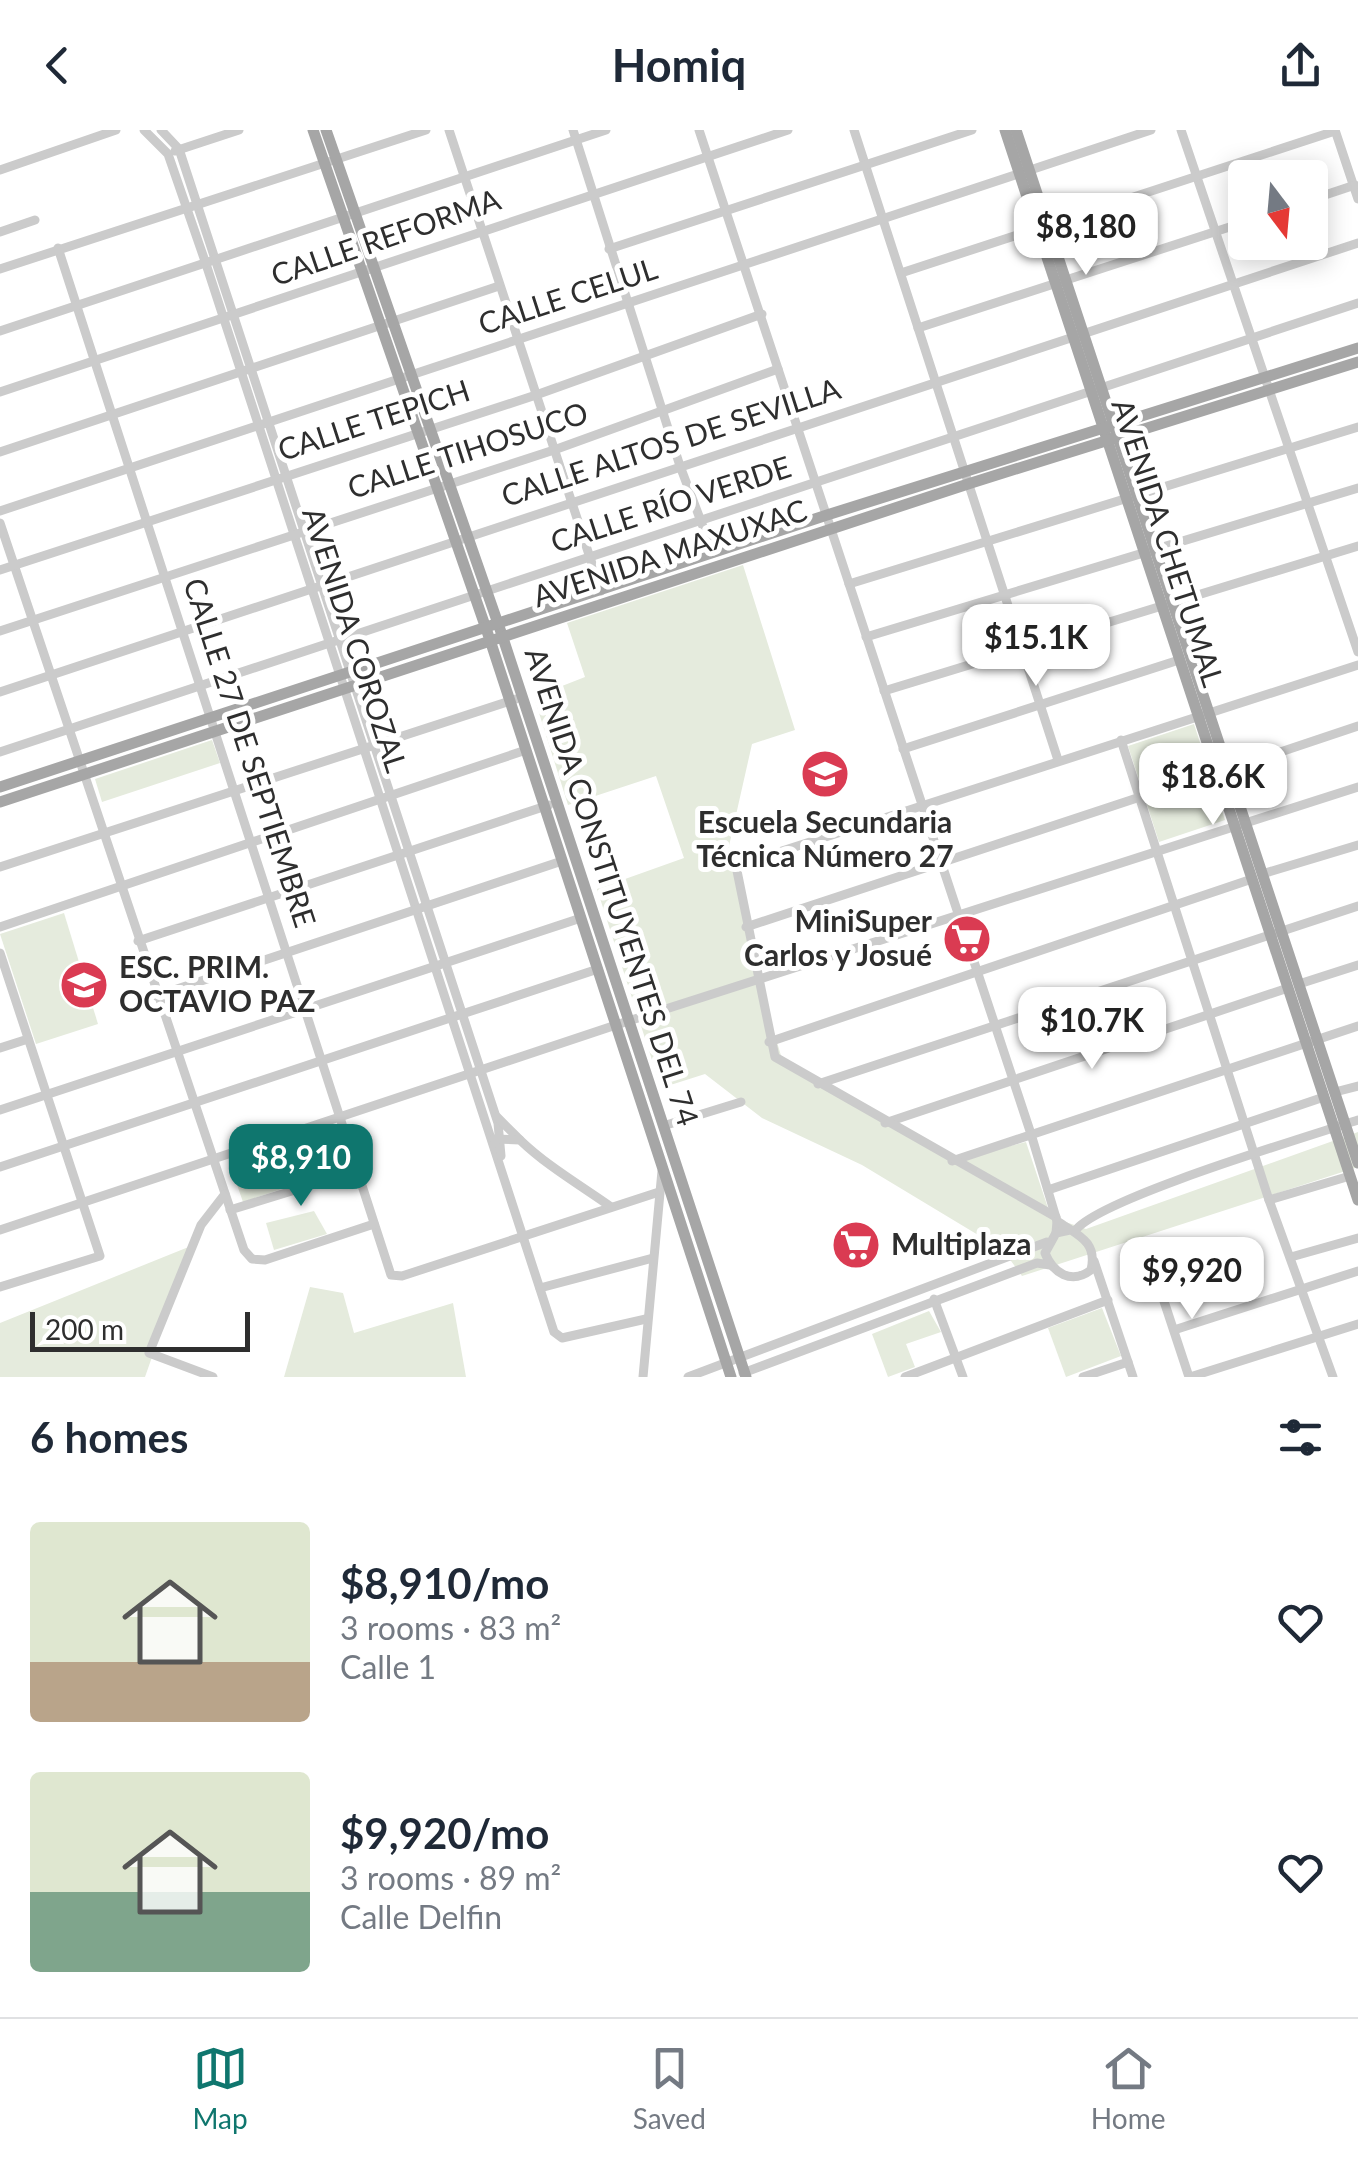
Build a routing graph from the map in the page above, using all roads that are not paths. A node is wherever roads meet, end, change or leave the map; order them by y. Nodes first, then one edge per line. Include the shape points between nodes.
1 (116, 130) edge
2 (144, 130) edge
3 (161, 130) edge
4 (239, 130) edge
5 (313, 130) edge
6 (326, 130) edge
7 (426, 130) edge
8 (449, 130) edge
9 (606, 130) edge
10 (699, 130) edge
11 (788, 130) edge
12 (854, 130) edge
13 (972, 130) edge
14 (1005, 130) edge
15 (1016, 130) edge
16 (1151, 130) edge
17 (1181, 130) edge
18 (1335, 130) edge
19 (575, 135) edge
20 (179, 149) junction
21 (168, 154) junction
22 (709, 156) junction
23 (330, 160) junction
24 (865, 165) junction
25 (0, 170) edge
26 (1024, 172) junction
27 (1197, 176) junction
28 (463, 178) junction
29 (1356, 185) edge
30 (1328, 194) edge
31 (594, 195) junction
32 (1358, 199) edge
33 (198, 204) junction
34 (186, 208) junction
35 (726, 209) junction
36 (350, 216) junction
37 (882, 219) junction
38 (35, 220) dead end
39 (1042, 227) junction
40 (1228, 227) edge
41 (0, 232) edge
42 (481, 232) junction
43 (1214, 232) junction
44 (1358, 243) edge
45 (58, 248) junction
46 (609, 249) junction
47 (211, 262) junction
48 (745, 266) junction
49 (0, 269) edge
50 (368, 271) junction
51 (901, 273) junction
52 (1060, 282) junction
53 (1232, 284) junction
54 (500, 286) junction
55 (628, 303) junction
56 (1358, 303) edge
57 (77, 306) junction
58 (762, 314) junction
59 (228, 317) junction
60 (387, 324) junction
61 (918, 328) junction
62 (0, 331) edge
63 (1077, 334) junction
64 (517, 340) junction
65 (1250, 340) junction
66 (1358, 348) edge
67 (645, 358) junction
68 (95, 361) junction
69 (1358, 362) edge
70 (778, 369) junction
71 (244, 370) junction
72 (406, 378) junction
73 (934, 382) junction
74 (1265, 385) junction
75 (1095, 389) junction
76 (0, 392) edge
77 (536, 395) junction
78 (664, 412) junction
79 (112, 413) junction
80 (262, 424) junction
81 (797, 427) junction
82 (1108, 427) junction
83 (1358, 427) edge
84 (424, 431) junction
85 (952, 437) junction
86 (1112, 441) junction
87 (554, 450) junction
88 (1287, 450) junction
89 (0, 452) edge
90 (680, 466) junction
91 (130, 468) junction
92 (279, 478) junction
93 (966, 478) junction
94 (816, 483) junction
95 (443, 485) junction
96 (1358, 488) edge
97 (1131, 498) junction
98 (572, 503) junction
99 (1305, 505) junction
100 (0, 512) edge
101 (827, 516) junction
102 (702, 521) junction
103 (147, 522) junction
104 (0, 523) edge
105 (831, 529) junction
106 (298, 533) junction
107 (462, 538) junction
108 (989, 542) junction
109 (1358, 546) edge
110 (1149, 552) junction
111 (713, 553) junction
112 (1324, 557) junction
113 (590, 558) junction
114 (14, 565) junction
115 (0, 570) edge
116 (165, 577) junction
117 (849, 584) junction
118 (315, 588) junction
119 (601, 591) junction
120 (481, 593) junction
121 (1007, 596) junction
122 (1167, 606) junction
123 (1358, 606) edge
124 (1343, 611) junction
125 (32, 620) junction
126 (0, 631) edge
127 (183, 631) junction
128 (494, 632) junction
129 (866, 638) junction
130 (335, 642) junction
131 (1025, 650) junction
132 (1358, 652) edge
133 (1179, 660) junction
134 (1358, 665) edge
135 (51, 675) junction
136 (349, 681) junction
137 (201, 686) junction
138 (884, 691) junction
139 (0, 692) edge
140 (516, 699) junction
141 (1043, 707) junction
142 (1203, 714) junction
143 (211, 717) junction
144 (1358, 726) edge
145 (69, 728) junction
146 (216, 732) junction
147 (1121, 740) junction
148 (370, 746) junction
149 (902, 749) junction
150 (526, 750) junction
151 (0, 752) edge
152 (1058, 760) junction
153 (82, 768) junction
154 (1227, 770) junction
155 (0, 787) edge
156 (1358, 787) edge
157 (235, 791) junction
158 (386, 797) junction
159 (1137, 798) junction
160 (0, 802) edge
161 (551, 804) junction
162 (922, 805) junction
163 (1240, 825) junction
164 (104, 834) junction
165 (252, 842) junction
166 (1358, 845) edge
167 (410, 851) junction
168 (1156, 852) junction
169 (398, 855) junction
170 (562, 861) junction
171 (941, 864) junction
172 (0, 866) edge
173 (1257, 876) junction
174 (120, 886) junction
175 (578, 887) junction
176 (270, 898) junction
177 (428, 905) junction
178 (1175, 905) junction
179 (1358, 906) edge
180 (416, 909) junction
181 (958, 915) junction
182 (581, 918) junction
183 (0, 927) edge
184 (746, 927) junction
185 (1275, 932) junction
186 (138, 941) junction
187 (288, 952) junction
188 (0, 954) edge
189 (1192, 960) junction
190 (446, 963) junction
191 (434, 966) junction
192 (1358, 966) edge
193 (598, 970) junction
194 (977, 972) junction
195 (756, 980) junction
196 (5, 984) edge
197 (1293, 986) junction
198 (156, 996) junction
199 (306, 1007) junction
200 (1208, 1014) junction
201 (457, 1015) junction
202 (629, 1020) junction
203 (616, 1024) junction
204 (992, 1024) junction
205 (1358, 1026) edge
206 (28, 1039) junction
207 (1311, 1041) junction
208 (769, 1042) junction
209 (0, 1048) edge
210 (177, 1052) junction
211 (323, 1060) junction
212 (1228, 1069) junction
213 (476, 1071) junction
214 (1010, 1079) junction
215 (818, 1084) junction
216 (1358, 1086) edge
217 (1329, 1095) junction
218 (47, 1096) junction
219 (741, 1102) dead end
220 (194, 1104) junction
221 (0, 1110) edge
222 (342, 1114) junction
223 (496, 1117) junction
224 (885, 1122) junction
225 (1245, 1123) junction
226 (1346, 1124) edge
227 (663, 1126) junction
228 (1031, 1134) junction
229 (495, 1139) junction
230 (520, 1140) junction
231 (63, 1147) junction
232 (1255, 1155) junction
233 (213, 1158) junction
234 (952, 1160) junction
235 (1358, 1163) edge
236 (0, 1167) edge
237 (662, 1168) junction
238 (360, 1170) junction
239 (1350, 1176) junction
240 (1048, 1190) junction
241 (659, 1192) junction
242 (225, 1194) junction
243 (1269, 1200) junction
244 (1358, 1200) edge
245 (82, 1203) junction
246 (611, 1207) junction
247 (230, 1210) junction
248 (1056, 1219) junction
249 (374, 1224) junction
250 (0, 1230) edge
251 (1072, 1230) junction
252 (523, 1234) junction
253 (1056, 1234) junction
254 (1358, 1238) edge
255 (1047, 1242) junction
256 (1291, 1257) junction
257 (653, 1258) junction
258 (1093, 1260) junction
259 (1050, 1266) junction
260 (1358, 1271) edge
261 (1083, 1276) junction
262 (1101, 1280) junction
263 (1156, 1280) dead end
264 (1, 1283) edge
265 (540, 1288) junction
266 (929, 1288) junction
267 (1302, 1288) junction
268 (1108, 1300) junction
269 (934, 1301) junction
270 (646, 1319) junction
271 (1358, 1324) edge
272 (1174, 1330) junction
273 (1319, 1336) junction
274 (740, 1358) junction
275 (956, 1358) junction
276 (1128, 1362) junction
277 (726, 1363) junction
278 (745, 1374) edge
279 (214, 1377) edge
280 (222, 1377) edge
281 (642, 1377) edge
282 (688, 1377) edge
283 (731, 1377) edge
284 (905, 1377) edge
285 (964, 1377) edge
286 (1082, 1377) edge
287 (1133, 1377) edge
288 (1190, 1377) edge
289 (1333, 1377) edge

1 - 25 street
2 - 21 street, AVENIDA COROZAL
3 - 20 street, AVENIDA COROZAL
4 - 20 street
5 - 23 main road, AVENIDA CONSTITUYENTES DEL 74
6 - 23 main road, AVENIDA CONSTITUYENTES DEL 74
7 - 23 street
8 - 28 street
9 - 19 street
10 - 22 street
11 - 22 street, CALLE REFORMA
12 - 24 street
13 - 24 street
14 - 26 main road, AVENIDA CHETUMAL
15 - 26 main road, AVENIDA CHETUMAL
16 - 26 street, CALLE CELUL
17 - 27 street
18 - 27 street
18 - 29 street
19 - 28 street
19 - 31 street
20 - 21 street
20 - 33 street, AVENIDA COROZAL
21 - 34 street, AVENIDA COROZAL
22 - 31 street, CALLE REFORMA
22 - 35 street
23 - 33 street
23 - 36 main road, AVENIDA CONSTITUYENTES DEL 74
24 - 35 street
24 - 37 street
26 - 37 street, CALLE CELUL
26 - 39 main road, AVENIDA CHETUMAL
27 - 39 street
27 - 43 street
28 - 36 street
28 - 42 street
29 - 30 street
29 - 32 street
31 - 42 street, CALLE REFORMA
31 - 46 street
33 - 34 street
33 - 47 street, AVENIDA COROZAL
34 - 45 street
34 - 47 street, AVENIDA COROZAL
35 - 46 street
35 - 48 street
36 - 47 street
36 - 50 main road, AVENIDA CONSTITUYENTES DEL 74
37 - 48 street, CALLE CELUL
37 - 51 street
38 - 41 street
39 - 51 street
39 - 52 main road, AVENIDA CHETUMAL
40 - 43 street
42 - 50 street, CALLE REFORMA
42 - 54 street
43 - 52 street
43 - 53 street
44 - 53 street, CALLE ALTOS DE SEVILLA
45 - 49 street
45 - 57 street, CALLE 27 DE SEPTIEMBRE
46 - 55 street
47 - 57 street
47 - 59 street, AVENIDA COROZAL
48 - 55 street, CALLE CELUL
48 - 58 street
50 - 59 street, CALLE REFORMA
50 - 60 main road, AVENIDA CONSTITUYENTES DEL 74
51 - 61 street
52 - 61 street
52 - 63 main road, AVENIDA CHETUMAL
53 - 63 street, CALLE ALTOS DE SEVILLA
53 - 65 street
54 - 60 street
54 - 64 street
55 - 64 street, CALLE CELUL
55 - 67 street
56 - 65 street, CALLE RÍO VERDE
57 - 62 street
57 - 68 street, CALLE 27 DE SEPTIEMBRE
58 - 67 street, CALLE TEPICH
58 - 70 street
59 - 68 street, CALLE REFORMA
59 - 71 street, AVENIDA COROZAL
60 - 71 street
60 - 72 main road, AVENIDA CONSTITUYENTES DEL 74
61 - 73 street
63 - 73 street, CALLE ALTOS DE SEVILLA
63 - 75 main road, AVENIDA CHETUMAL
64 - 72 street, CALLE CELUL
64 - 77 street
65 - 74 street
65 - 75 street, CALLE RÍO VERDE
66 - 74 main road, AVENIDA MAXUXAC
67 - 77 street, CALLE TEPICH
67 - 78 street
68 - 76 street, CALLE REFORMA
68 - 79 street, CALLE 27 DE SEPTIEMBRE
69 - 74 main road, AVENIDA MAXUXAC
70 - 78 street, CALLE TIHOSUCO
70 - 81 street
71 - 79 street
71 - 80 street, AVENIDA COROZAL
72 - 80 street, CALLE CELUL
72 - 84 main road, AVENIDA CONSTITUYENTES DEL 74
73 - 81 street, CALLE ALTOS DE SEVILLA
73 - 85 street
74 - 82 main road, AVENIDA MAXUXAC
74 - 86 main road, AVENIDA MAXUXAC
74 - 88 street
75 - 82 main road, AVENIDA CHETUMAL
75 - 85 street, CALLE RÍO VERDE
77 - 84 street, CALLE TEPICH
77 - 87 street
78 - 87 street, CALLE TIHOSUCO
78 - 90 street
79 - 89 street
79 - 91 street, CALLE 27 DE SEPTIEMBRE
80 - 91 street, CALLE CELUL
80 - 92 street, AVENIDA COROZAL
81 - 90 street, CALLE ALTOS DE SEVILLA
81 - 94 street
82 - 86 main road, AVENIDA CHETUMAL
82 - 93 main road, AVENIDA MAXUXAC
83 - 88 street
84 - 92 street, CALLE TEPICH
84 - 95 main road, AVENIDA CONSTITUYENTES DEL 74
85 - 93 street
85 - 94 street, CALLE RÍO VERDE
86 - 93 main road, AVENIDA MAXUXAC
86 - 97 main road, AVENIDA CHETUMAL
87 - 95 street, CALLE TIHOSUCO
87 - 98 street
88 - 97 street
88 - 99 street
90 - 98 street, CALLE ALTOS DE SEVILLA
90 - 102 street
91 - 100 street, CALLE CELUL
91 - 103 street, CALLE 27 DE SEPTIEMBRE
92 - 103 street, CALLE TEPICH
92 - 106 street, AVENIDA COROZAL
93 - 101 main road, AVENIDA MAXUXAC
93 - 105 main road, AVENIDA MAXUXAC
93 - 108 street
94 - 101 street
94 - 102 street, CALLE RÍO VERDE
95 - 106 street, CALLE TIHOSUCO
95 - 107 main road, AVENIDA CONSTITUYENTES DEL 74
96 - 99 street
97 - 108 street
97 - 110 main road, AVENIDA CHETUMAL
98 - 107 street, CALLE ALTOS DE SEVILLA
98 - 113 street
99 - 110 street
99 - 112 street
101 - 105 street
101 - 111 main road, AVENIDA MAXUXAC
102 - 111 street
102 - 113 street, CALLE RÍO VERDE
103 - 114 street, CALLE TEPICH
103 - 116 street, CALLE 27 DE SEPTIEMBRE
104 - 114 street
105 - 117 street
105 - 128 main road, AVENIDA MAXUXAC
106 - 116 street, CALLE TIHOSUCO
106 - 118 street, AVENIDA COROZAL
107 - 118 street, CALLE ALTOS DE SEVILLA
107 - 120 main road, AVENIDA CONSTITUYENTES DEL 74
108 - 117 street
108 - 121 street
109 - 112 street
110 - 121 street
110 - 122 main road, AVENIDA CHETUMAL
111 - 119 main road, AVENIDA MAXUXAC
112 - 122 street
112 - 124 street
113 - 119 street
113 - 120 street, CALLE RÍO VERDE
114 - 115 street, CALLE TEPICH
114 - 125 street
116 - 125 street, CALLE TIHOSUCO
116 - 127 street, CALLE 27 DE SEPTIEMBRE
117 - 129 street
118 - 127 street, CALLE ALTOS DE SEVILLA
118 - 130 street, AVENIDA COROZAL
119 - 128 main road, AVENIDA MAXUXAC
120 - 128 main road, AVENIDA CONSTITUYENTES DEL 74
120 - 130 street, CALLE RÍO VERDE
121 - 129 street
121 - 131 street
122 - 131 street
122 - 133 main road, AVENIDA CHETUMAL
122 - 142 main road, AVENIDA CHETUMAL
123 - 124 street
124 - 132 street
125 - 126 street, CALLE TIHOSUCO
125 - 135 street
127 - 135 street, CALLE ALTOS DE SEVILLA
127 - 137 street, CALLE 27 DE SEPTIEMBRE
128 - 136 main road, AVENIDA MAXUXAC
128 - 140 main road, AVENIDA CONSTITUYENTES DEL 74
129 - 138 street
130 - 136 street, AVENIDA COROZAL
130 - 137 street, CALLE RÍO VERDE
131 - 138 street
131 - 141 street
133 - 141 street
133 - 142 main road, AVENIDA CHETUMAL
134 - 142 street
135 - 139 street, CALLE ALTOS DE SEVILLA
135 - 145 street
136 - 143 main road, AVENIDA MAXUXAC
136 - 146 main road, AVENIDA MAXUXAC
136 - 148 street, AVENIDA COROZAL
137 - 143 street, CALLE 27 DE SEPTIEMBRE
137 - 145 street, CALLE RÍO VERDE
138 - 149 street
140 - 148 street
140 - 150 main road, AVENIDA CONSTITUYENTES DEL 74
140 - 161 main road, AVENIDA CONSTITUYENTES DEL 74
141 - 149 street
141 - 152 street
142 - 147 street
142 - 154 main road, AVENIDA CHETUMAL
142 - 163 main road, AVENIDA CHETUMAL
143 - 146 street, CALLE 27 DE SEPTIEMBRE
143 - 153 main road, AVENIDA MAXUXAC
144 - 154 street
145 - 151 street, CALLE RÍO VERDE
145 - 153 street
146 - 153 main road, AVENIDA MAXUXAC
146 - 157 street, CALLE 27 DE SEPTIEMBRE
147 - 152 street
147 - 159 street
148 - 157 street
148 - 158 street, AVENIDA COROZAL
149 - 162 street
150 - 158 street
150 - 161 main road, AVENIDA CONSTITUYENTES DEL 74
152 - 162 street
153 - 155 main road, AVENIDA MAXUXAC
153 - 160 main road, AVENIDA MAXUXAC
153 - 164 street
154 - 163 main road, AVENIDA CHETUMAL
156 - 163 street
157 - 164 street
157 - 165 street, CALLE 27 DE SEPTIEMBRE
158 - 165 street
158 - 167 street, AVENIDA COROZAL
158 - 169 street, AVENIDA COROZAL
159 - 168 street
159 - 171 street
161 - 167 street
161 - 170 main road, AVENIDA CONSTITUYENTES DEL 74
161 - 175 main road, AVENIDA CONSTITUYENTES DEL 74
162 - 171 street
162 - 184 street via 736,866
163 - 168 street
163 - 173 main road, AVENIDA CHETUMAL
164 - 172 street
164 - 174 street
165 - 174 street
165 - 176 street, CALLE 27 DE SEPTIEMBRE
166 - 173 street
167 - 169 street
167 - 177 street, AVENIDA COROZAL
168 - 178 street
168 - 181 street
169 - 176 street
169 - 180 street, AVENIDA COROZAL
170 - 175 main road, AVENIDA CONSTITUYENTES DEL 74
170 - 177 street
171 - 181 street
171 - 184 street
173 - 178 street
173 - 185 main road, AVENIDA CHETUMAL
174 - 183 street
174 - 186 street
175 - 182 main road, AVENIDA CONSTITUYENTES DEL 74
175 - 202 main road, AVENIDA CONSTITUYENTES DEL 74
176 - 186 street
176 - 187 street, CALLE 27 DE SEPTIEMBRE
177 - 180 street
177 - 190 street, AVENIDA COROZAL
178 - 189 street
178 - 194 street
179 - 185 street
180 - 187 street
180 - 191 street, AVENIDA COROZAL
181 - 194 street
181 - 195 street
182 - 190 street
182 - 193 main road, AVENIDA CONSTITUYENTES DEL 74
184 - 195 street
185 - 189 street
185 - 197 main road, AVENIDA CHETUMAL
186 - 198 street
187 - 198 street
187 - 199 street, CALLE 27 DE SEPTIEMBRE
188 - 196 street
189 - 200 street
189 - 204 street
190 - 191 street
190 - 201 street, AVENIDA COROZAL
191 - 199 street
191 - 201 street, AVENIDA COROZAL
192 - 197 street
193 - 201 street
193 - 203 main road, AVENIDA CONSTITUYENTES DEL 74
194 - 204 street
194 - 208 street
195 - 202 street
195 - 208 street
196 - 206 street
197 - 200 street
197 - 207 main road, AVENIDA CHETUMAL
198 - 210 street
199 - 210 street
199 - 211 street, CALLE 27 DE SEPTIEMBRE
200 - 212 street
200 - 214 street
201 - 211 street
201 - 213 street, AVENIDA COROZAL
202 - 203 street
202 - 227 main road, AVENIDA CONSTITUYENTES DEL 74
203 - 213 street
203 - 237 main road, AVENIDA CONSTITUYENTES DEL 74
204 - 214 street
204 - 215 street
205 - 207 street
206 - 209 street
206 - 218 street
207 - 212 street
207 - 217 main road, AVENIDA CHETUMAL
208 - 215 street via 775,1058
210 - 218 street
210 - 220 street
211 - 220 street
211 - 222 street, CALLE 27 DE SEPTIEMBRE
212 - 225 street
212 - 228 street
213 - 222 street
213 - 223 street, AVENIDA COROZAL
213 - 229 street, AVENIDA COROZAL
214 - 224 street
214 - 228 street
215 - 224 street
216 - 217 street
217 - 225 street
217 - 226 main road, AVENIDA CHETUMAL
218 - 221 street
218 - 231 street
219 - 227 street
220 - 231 street
220 - 233 street
222 - 233 street
222 - 238 street, CALLE 27 DE SEPTIEMBRE
223 - 229 street, AVENIDA COROZAL
223 - 230 street
224 - 234 street
225 - 232 street
225 - 240 street
226 - 232 street
226 - 235 main road, AVENIDA CHETUMAL
226 - 239 main road, AVENIDA CHETUMAL
227 - 274 main road, AVENIDA CONSTITUYENTES DEL 74
228 - 234 street
228 - 240 street
229 - 230 street
229 - 252 street, AVENIDA COROZAL
230 - 246 street
231 - 236 street
231 - 245 street
232 - 243 street
232 - 251 street via 1103,1210
233 - 242 street
233 - 245 street
234 - 248 street
237 - 241 street
237 - 277 main road, AVENIDA CONSTITUYENTES DEL 74
238 - 247 street
238 - 249 street, CALLE 27 DE SEPTIEMBRE
239 - 243 street
239 - 244 main road, AVENIDA CHETUMAL
240 - 248 street
241 - 246 street
241 - 257 street
242 - 247 street
242 - 279 street via 201,1225 149,1353
243 - 256 street
245 - 250 street
245 - 264 street via 100,1256
246 - 252 street
247 - 249 street via 252,1260
248 - 251 street
248 - 253 street
249 - 252 street, CALLE 27 DE SEPTIEMBRE via 391,1274 402,1276
251 - 253 street
251 - 258 street via 1084,1236
252 - 265 street, AVENIDA COROZAL
253 - 255 street
254 - 256 street
255 - 259 street
255 - 266 street
256 - 267 street
257 - 265 street
257 - 270 street
258 - 261 street
258 - 262 street
259 - 261 street via 1069,1278
259 - 269 street via 1036,1263
260 - 267 street
261 - 262 street
262 - 268 street
263 - 272 street
265 - 270 street, AVENIDA COROZAL via 562,1338
266 - 269 street
266 - 274 street
267 - 272 street
267 - 273 street
268 - 275 street
268 - 276 street
269 - 275 street
269 - 278 street
270 - 281 street
271 - 273 street
272 - 288 street
273 - 288 street
273 - 289 street
274 - 277 street
274 - 278 main road, AVENIDA CONSTITUYENTES DEL 74
275 - 284 street
275 - 285 street
276 - 286 street
276 - 287 street
277 - 282 street
277 - 283 main road, AVENIDA CONSTITUYENTES DEL 74
278 - 283 street
279 - 280 street

